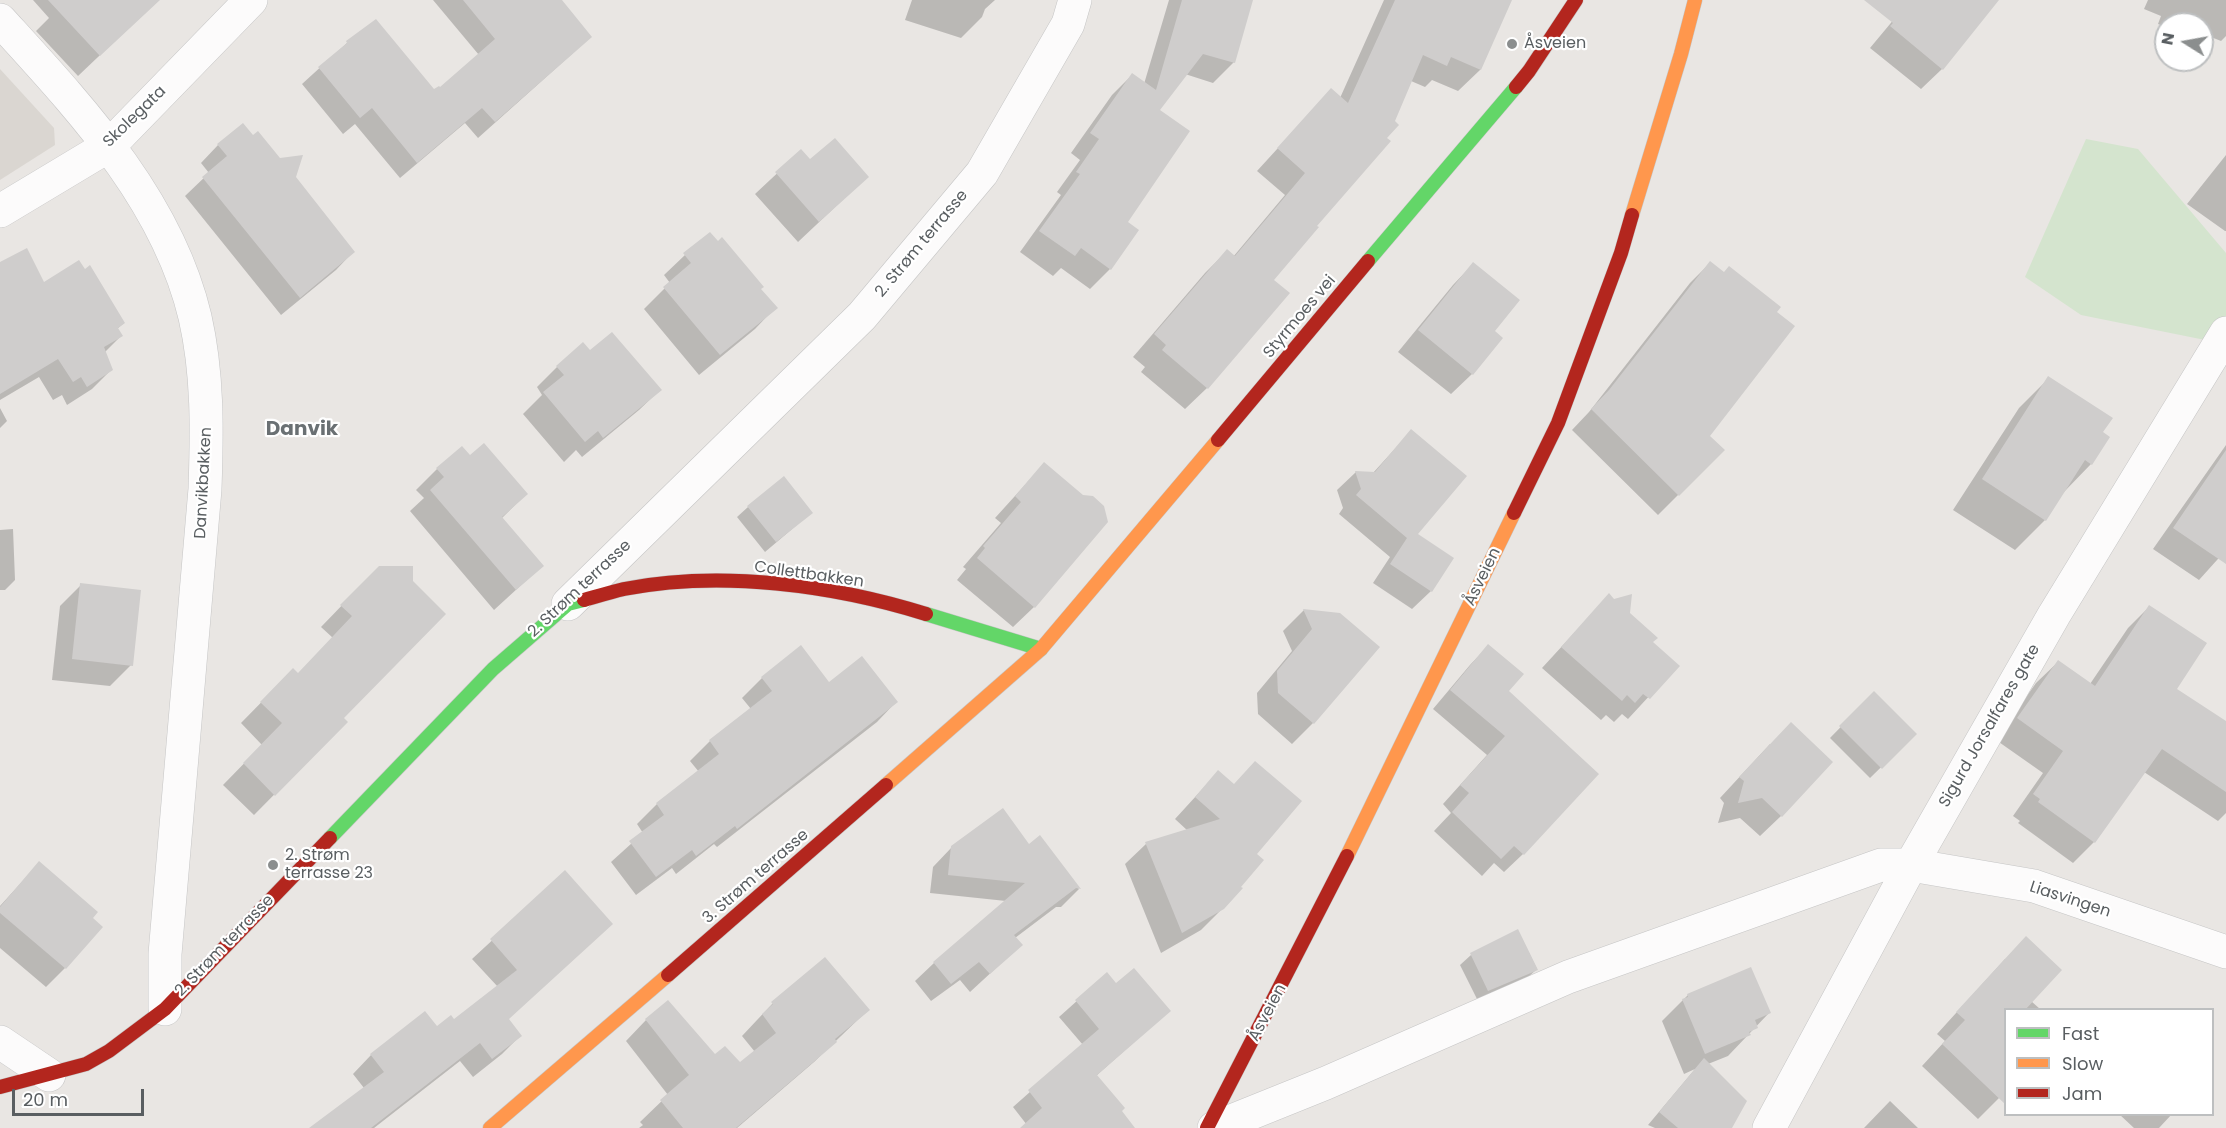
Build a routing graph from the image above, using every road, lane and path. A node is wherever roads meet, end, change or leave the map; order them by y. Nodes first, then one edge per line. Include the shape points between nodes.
1 (251, 0) edge
2 (1075, 0) edge
3 (1576, 0) edge
4 (1695, 0) edge
5 (0, 20) edge
6 (110, 145) junction
7 (0, 211) edge
8 (2226, 333) edge
9 (568, 604) junction
10 (1041, 649) junction
11 (1911, 865) junction
12 (2226, 952) edge
13 (165, 1009) junction
14 (0, 1042) edge
15 (48, 1075) junction
16 (0, 1087) edge
17 (490, 1128) edge
18 (1208, 1128) edge
19 (1214, 1128) edge
20 (1769, 1128) edge

1 - 6 street, Skolegata
2 - 9 street, 2. Strøm terrasse via 1068,24 982,173 869,307
3 - 10 main road, Styrmoes vei via 1529,70
4 - 18 main road, Åsveien via 1621,253 1558,423 1320,912
5 - 6 street, Danvikbakken
6 - 7 street, Skolegata
6 - 13 street, Danvikbakken via 177,260 195,316 208,416 165,954
8 - 11 street, Sigurd Jorsalfares gate via 2054,615
9 - 10 main road, Collettbakken via 624,589 673,583 721,580 786,585 921,612
9 - 13 main road, 2. Strøm terrasse via 493,669
10 - 17 main road, 3. Strøm terrasse
11 - 12 street, Liasvingen via 2034,886
11 - 19 street via 1881,865 1568,977
11 - 20 street, Sigurd Jorsalfares gate
13 - 15 main road, 2. Strøm terrasse via 86,1064
14 - 15 street
15 - 16 main road, 2. Strøm terrasse

